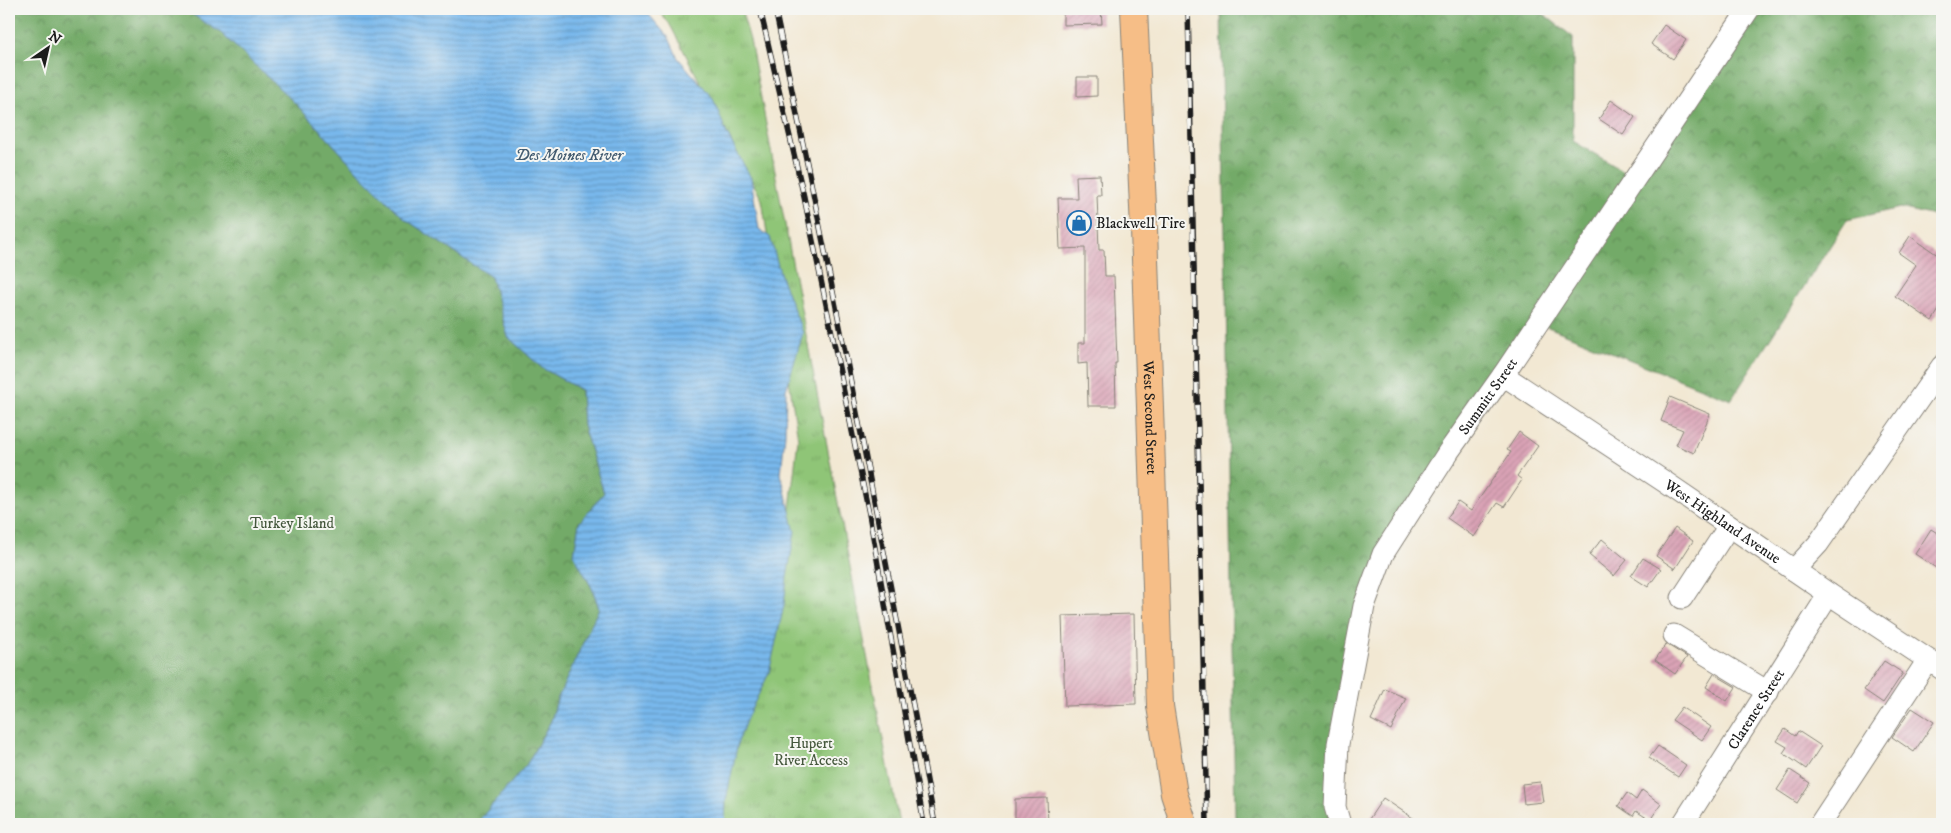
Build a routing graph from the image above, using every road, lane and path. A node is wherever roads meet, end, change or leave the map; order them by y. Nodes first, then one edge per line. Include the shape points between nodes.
1 (1134, 9) edge
2 (1750, 9) edge
3 (1942, 366) edge
4 (1503, 375) junction
5 (1729, 526) junction
6 (1794, 570) junction
7 (1829, 594) junction
8 (1682, 598) dead end
9 (1674, 635) dead end
10 (1935, 664) edge
11 (1768, 692) junction
12 (1184, 824) edge
13 (1340, 824) edge
14 (1683, 824) edge
15 (1820, 824) edge

1 - 12 main road, West Second Street via 1160,706 1174,794
2 - 4 street, Summitt Street
3 - 6 street via 1818,544
4 - 5 street, West Highland Avenue
4 - 13 street, Summitt Street via 1383,554 1373,580 1364,606 1338,744 1335,807
5 - 6 street, West Highland Avenue
5 - 8 street
6 - 7 street, West Highland Avenue
7 - 10 street, West Highland Avenue
7 - 11 street, Clarence Street
9 - 11 street
10 - 15 street
11 - 14 street, Clarence Street

